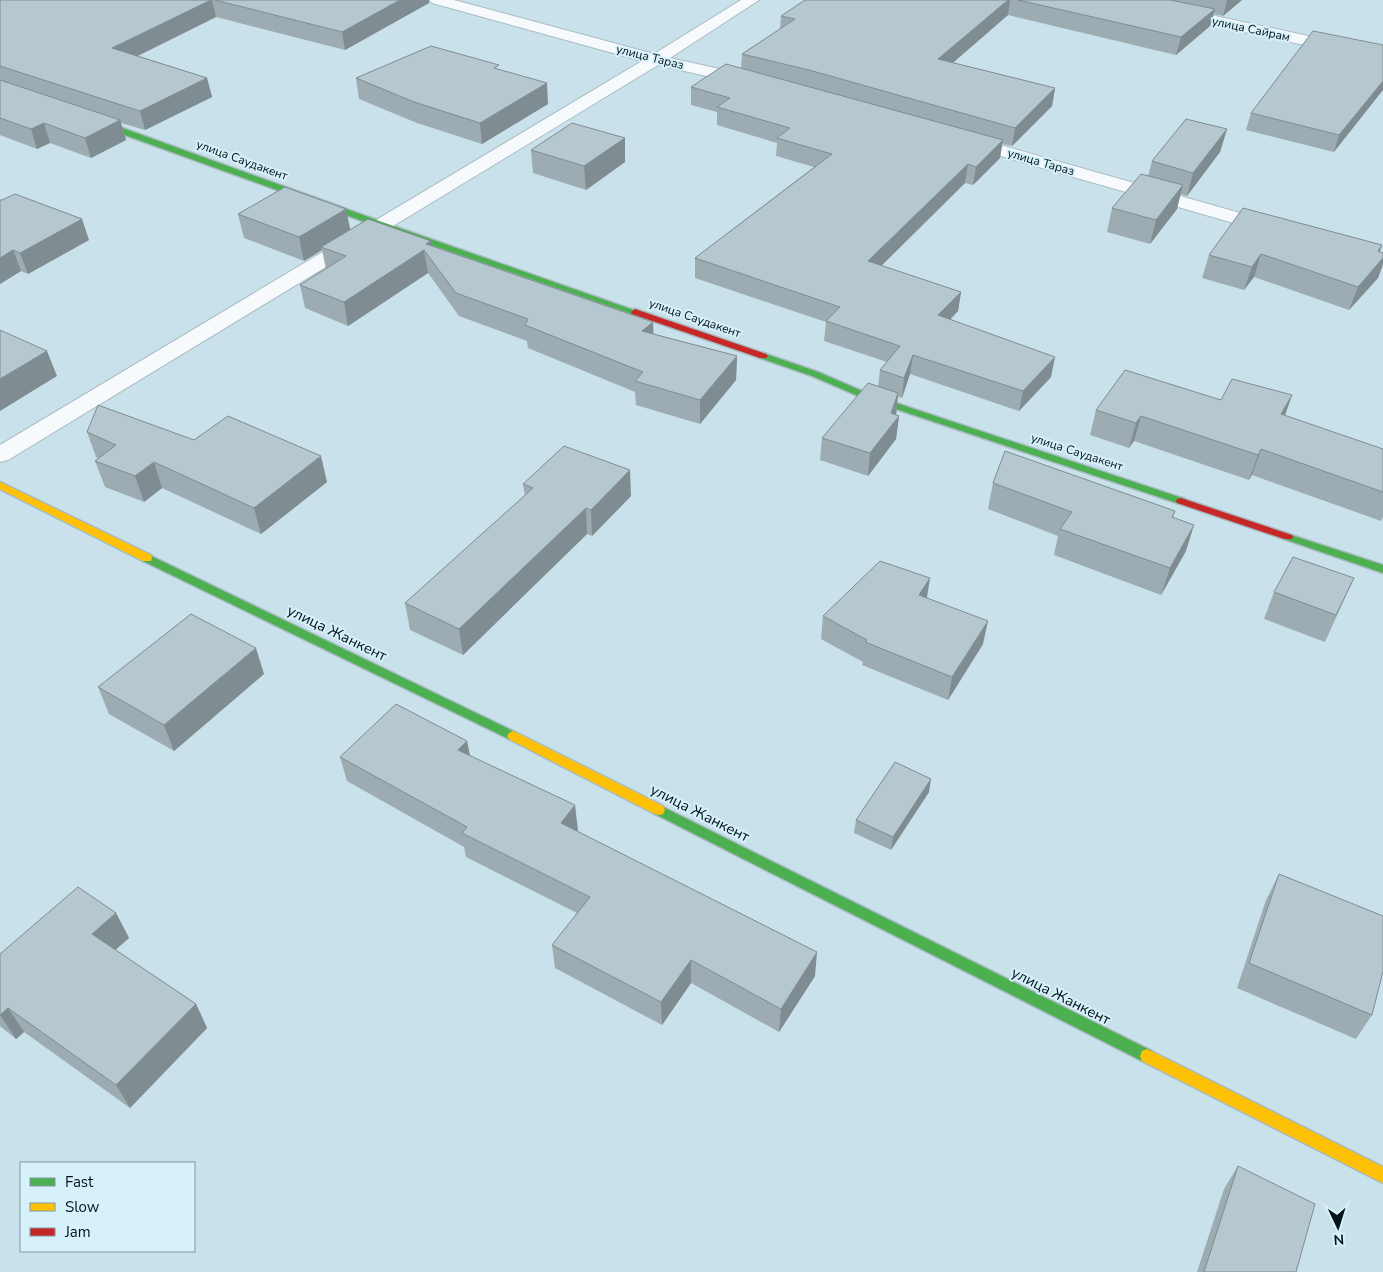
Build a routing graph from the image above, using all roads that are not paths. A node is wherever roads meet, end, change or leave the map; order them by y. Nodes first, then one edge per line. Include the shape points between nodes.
1 (437, 0) edge
2 (751, 0) edge
3 (1120, 0) edge
4 (1383, 57) edge
5 (656, 60) junction
6 (765, 85) edge
7 (75, 115) edge
8 (953, 137) edge
9 (382, 226) junction
10 (1287, 232) edge
11 (0, 455) edge
12 (0, 485) edge
13 (1383, 569) edge
14 (1383, 1175) edge

1 - 5 street, улица Тараз
2 - 5 street
3 - 4 street, улица Сайрам
5 - 6 street, улица Тараз
5 - 9 street
7 - 9 street, улица Саудакент
8 - 10 street, улица Тараз
9 - 11 street
9 - 13 street, улица Саудакент via 815,374 866,396
12 - 14 street, улица Жанкент via 446,702

